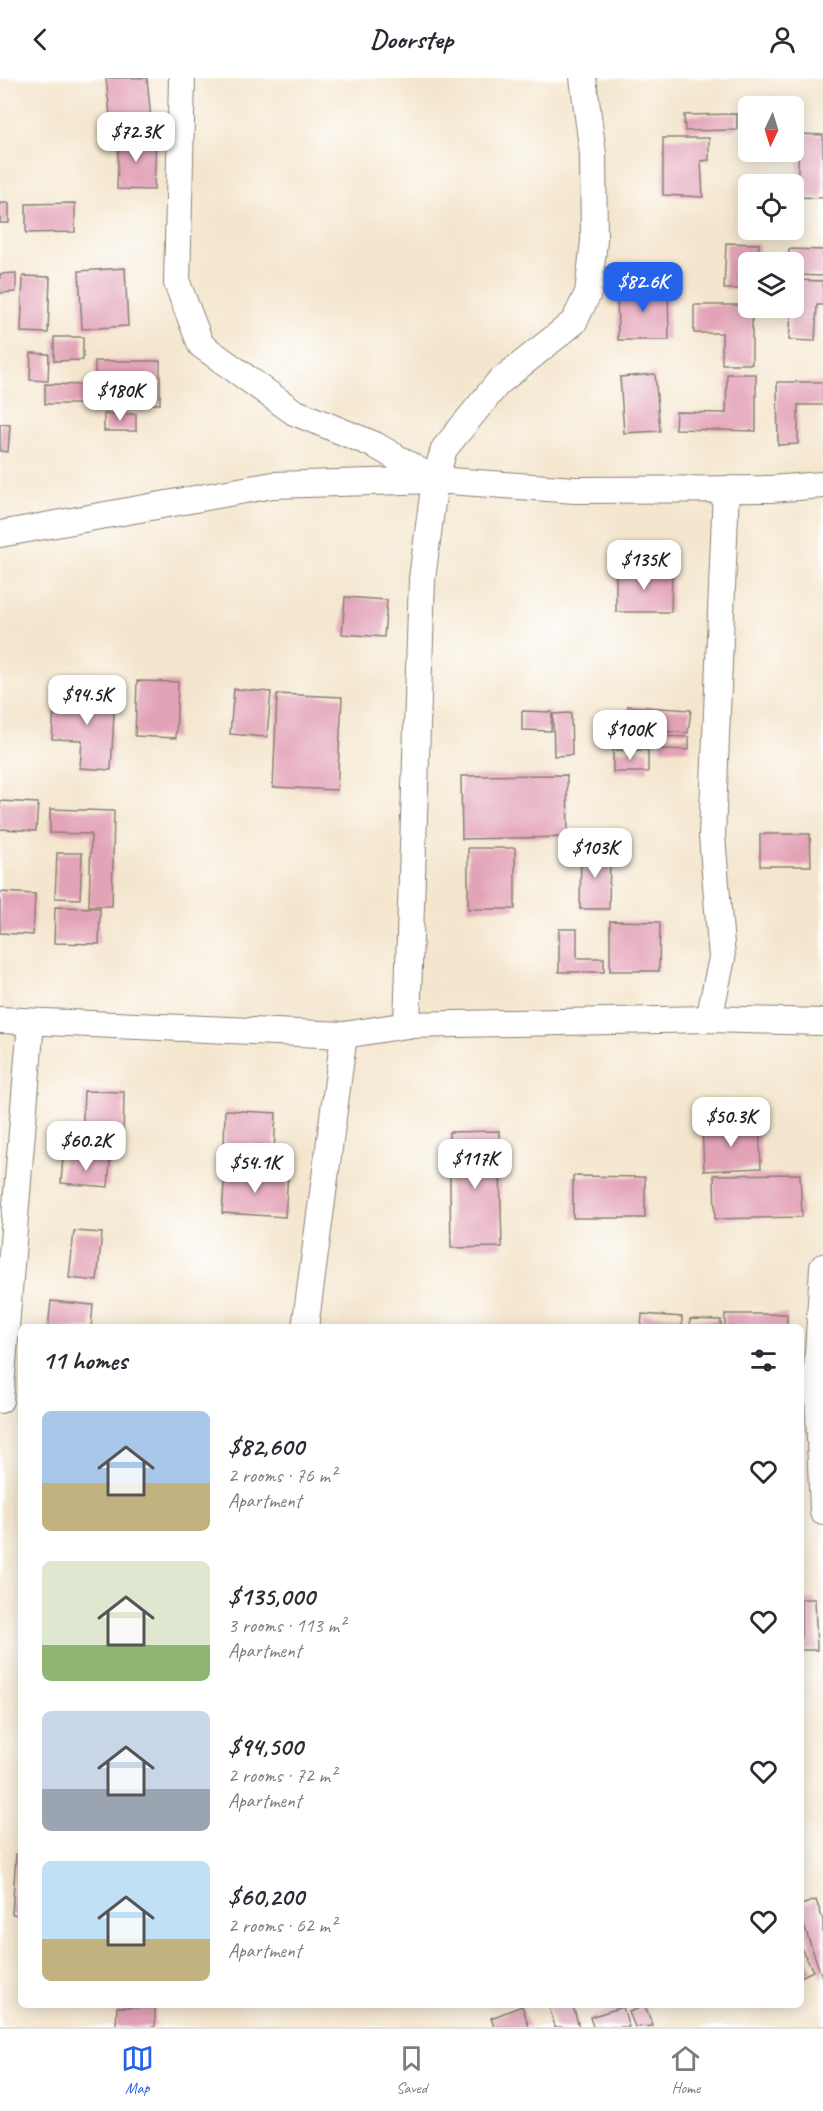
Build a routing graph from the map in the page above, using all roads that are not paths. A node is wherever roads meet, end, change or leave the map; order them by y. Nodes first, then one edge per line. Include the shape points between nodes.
1 (182, 78) edge
2 (583, 78) edge
3 (435, 480) junction
4 (823, 485) edge
5 (726, 489) junction
6 (0, 534) edge
7 (709, 1019) junction
8 (0, 1020) edge
9 (31, 1022) junction
10 (823, 1022) edge
11 (407, 1025) junction
12 (344, 1035) junction
13 (823, 1267) edge
14 (306, 1324) edge
15 (0, 1400) edge
16 (823, 1512) edge

1 - 3 street via 177,283 201,345 294,412 375,445
2 - 3 street via 593,154 594,241 588,293 574,322 498,383 444,449
3 - 5 street via 575,490
3 - 6 street via 273,484
3 - 11 street via 422,579
4 - 5 street
5 - 7 street via 712,836 722,958
7 - 10 street
7 - 11 street
8 - 9 street
9 - 12 street
9 - 15 street
11 - 12 street
12 - 14 street
13 - 16 street via 817,1369

